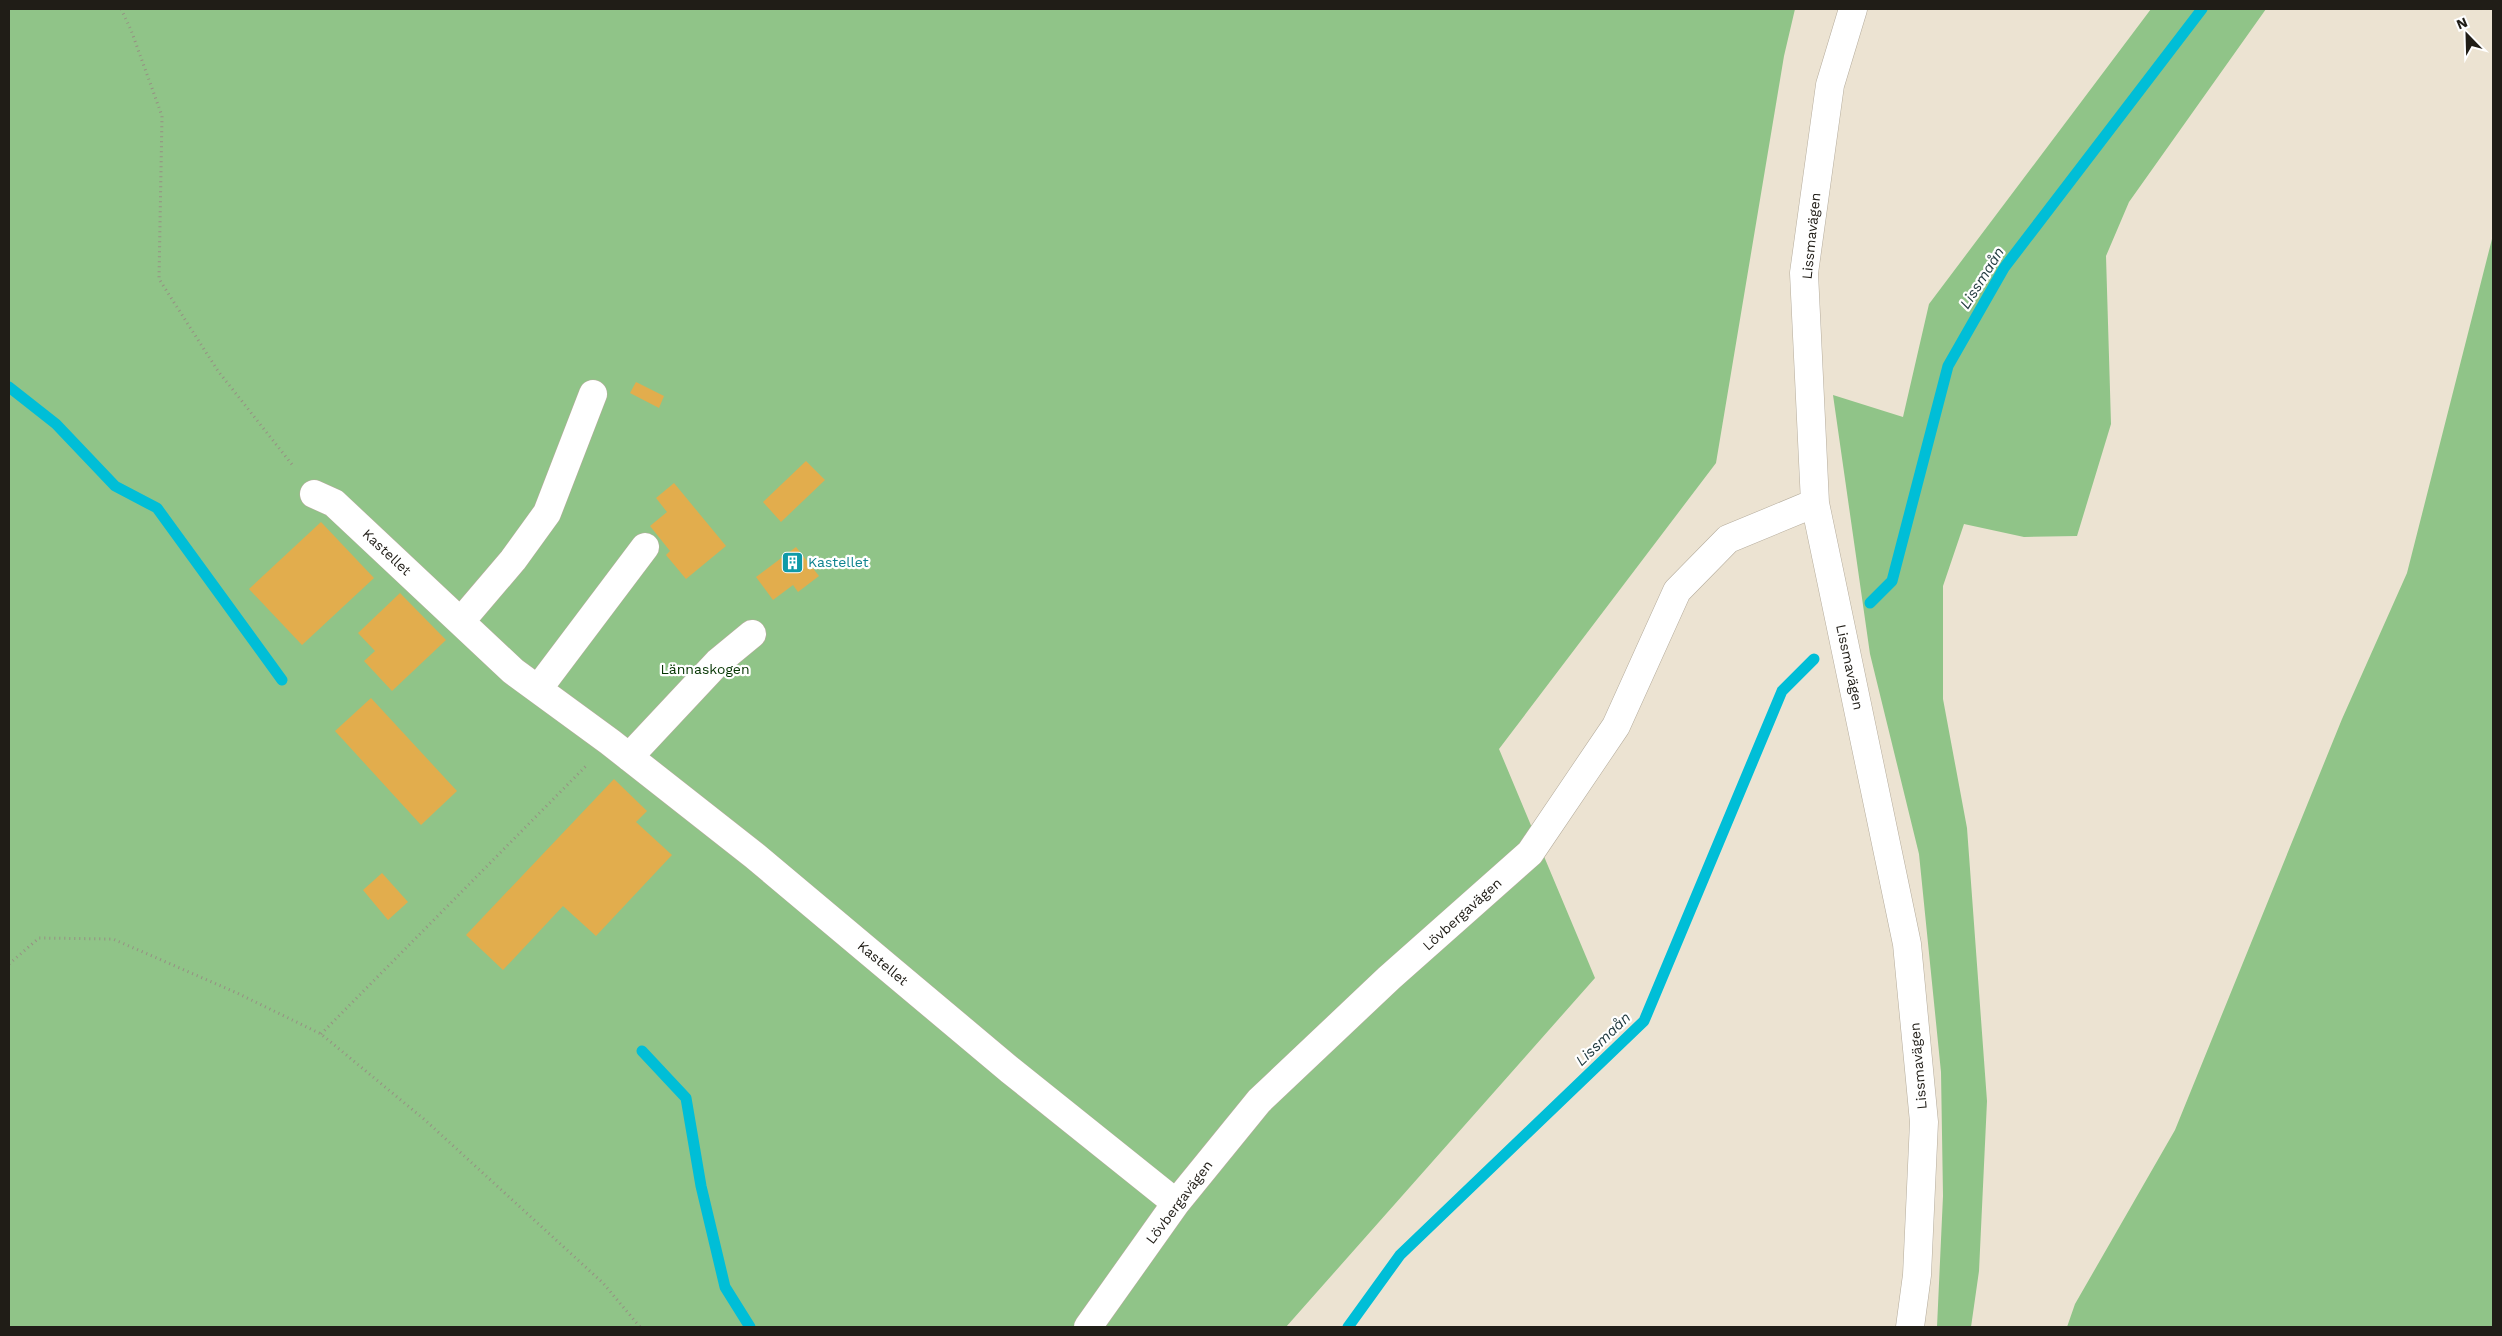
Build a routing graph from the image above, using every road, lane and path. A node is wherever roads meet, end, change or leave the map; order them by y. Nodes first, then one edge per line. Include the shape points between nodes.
1 (121, 9) edge
2 (1853, 9) edge
3 (594, 394) dead end
4 (314, 494) joint
5 (1816, 503) junction
6 (645, 547) dead end
7 (461, 621) junction
8 (752, 634) dead end
9 (538, 689) junction
10 (620, 750) junction
11 (9, 964) edge
12 (321, 1034) junction
13 (1176, 1203) junction
14 (640, 1327) edge
15 (1088, 1327) edge
16 (1910, 1327) edge

1 - 4 path via 162,116 159,278 218,371
2 - 5 street, Lissmavägen via 1830,85 1804,273
3 - 7 street via 547,513 513,560
4 - 7 street, Kastellet via 334,503
5 - 13 street, Lövbergavägen via 1728,539 1678,591 1616,726 1530,853 1389,978 1259,1101
5 - 16 street, Lissmavägen via 1907,944 1924,1122 1917,1274
6 - 9 street
7 - 9 street, Kastellet via 513,671
8 - 10 street
9 - 10 street, Kastellet
10 - 12 path
10 - 13 street, Kastellet via 755,856 1010,1070
11 - 12 path via 38,938 113,939
12 - 14 path via 425,1120 596,1276
13 - 15 street, Lövbergavägen

